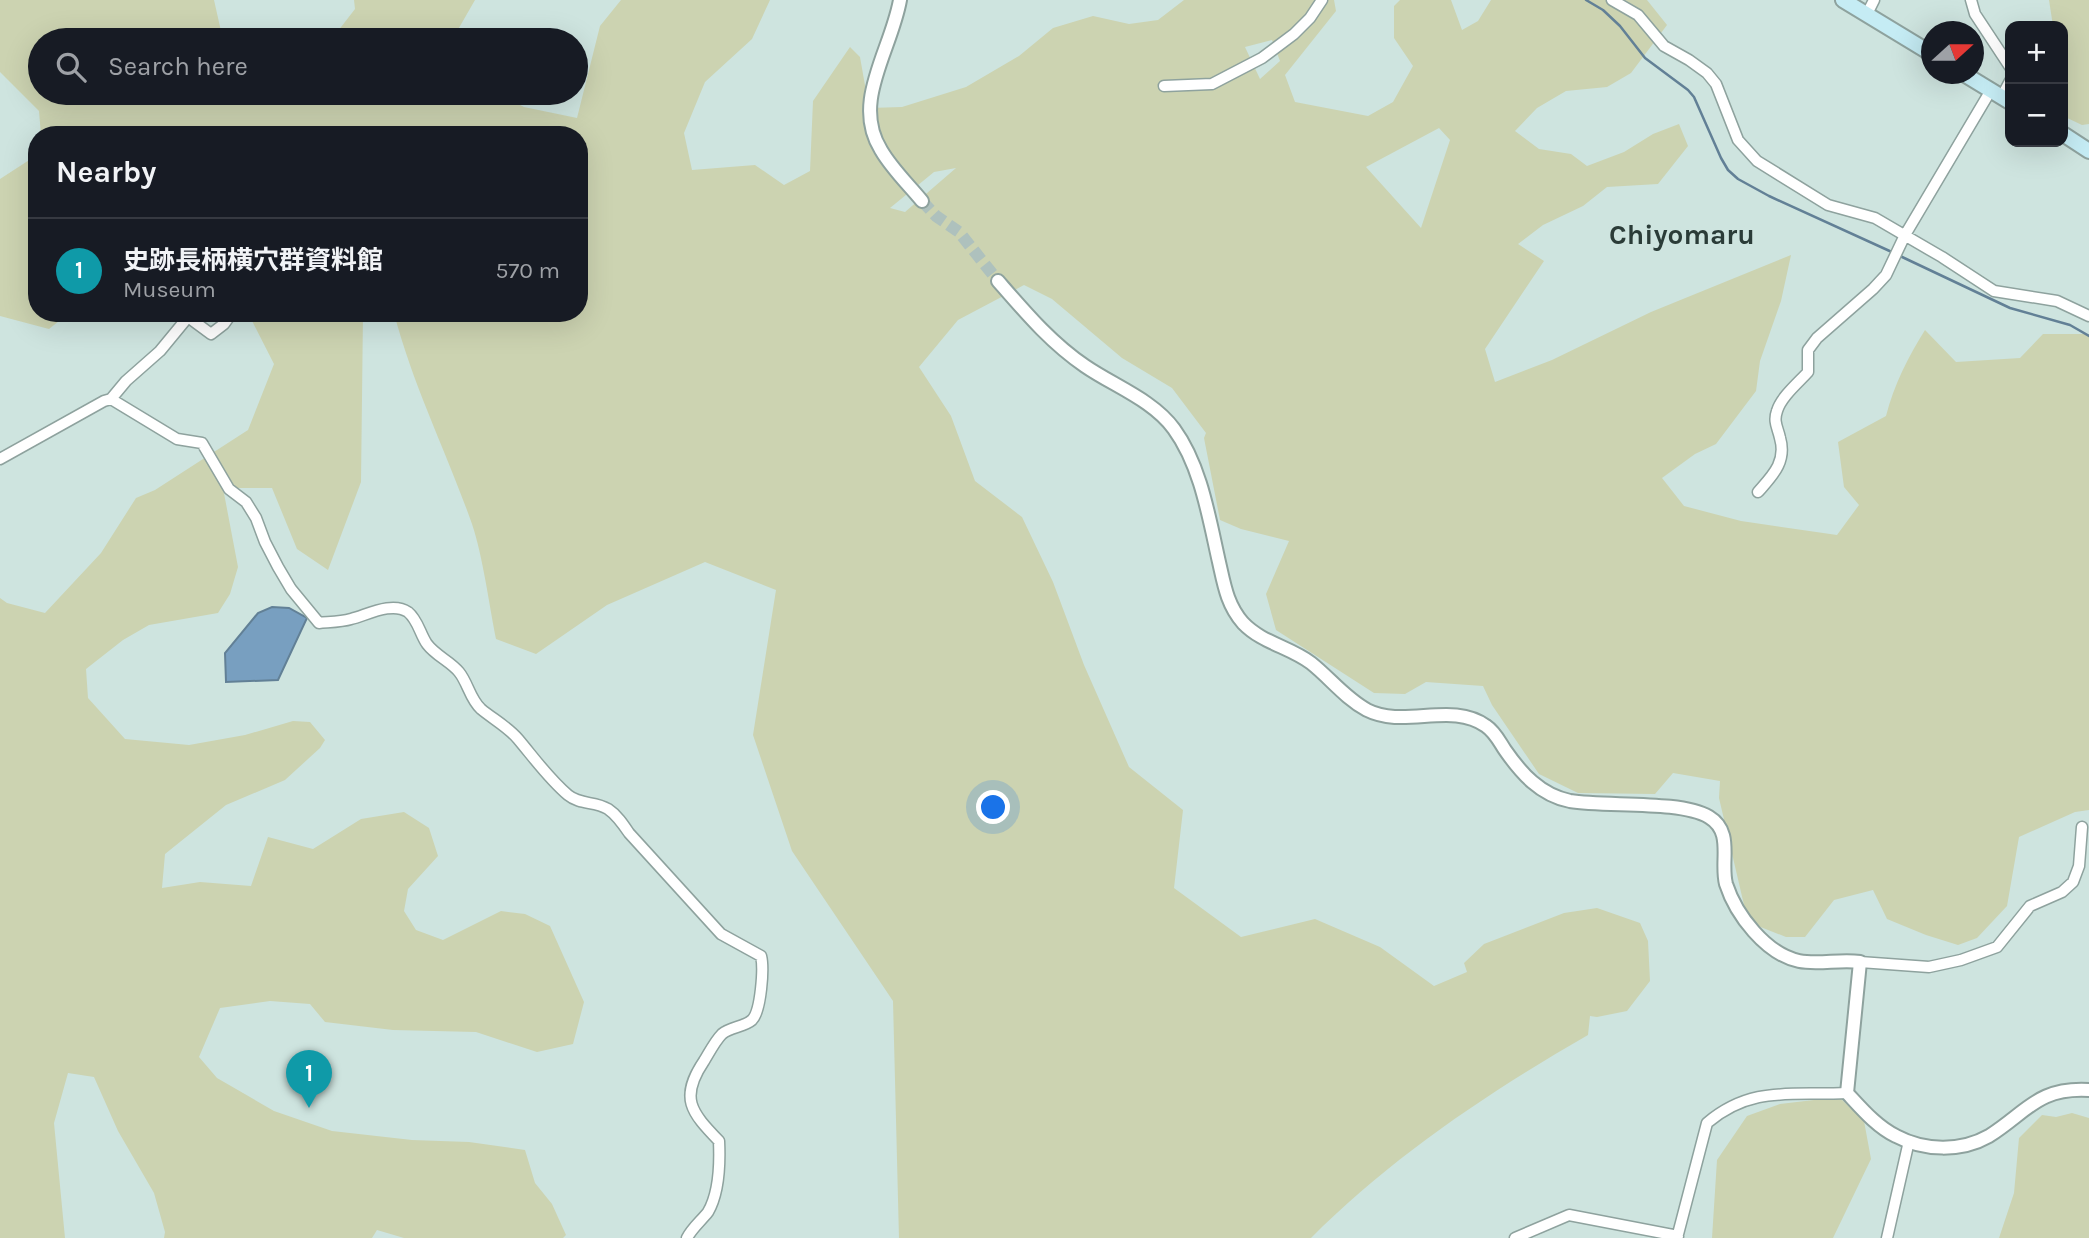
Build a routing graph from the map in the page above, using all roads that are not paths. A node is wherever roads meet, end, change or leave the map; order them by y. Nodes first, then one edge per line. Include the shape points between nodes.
1 (900, 0) edge
2 (1322, 0) edge
3 (1612, 0) edge
4 (1843, 0) edge
5 (1874, 0) edge
6 (1971, 0) edge
7 (1867, 14) junction
8 (1921, 48) edge
9 (2005, 60) edge
10 (1981, 84) edge
11 (1164, 86) dead end
12 (2001, 96) edge
13 (2068, 137) edge
14 (2089, 151) edge
15 (922, 201) tunnel mouth
16 (1905, 235) junction
17 (998, 281) tunnel mouth
18 (2089, 316) edge
19 (184, 322) edge
20 (195, 322) edge
21 (225, 322) edge
22 (111, 400) junction
23 (0, 459) edge
24 (1758, 492) dead end
25 (2082, 827) dead end
26 (1860, 961) junction
27 (2089, 1090) edge
28 (1847, 1093) junction
29 (1909, 1141) junction
30 (1677, 1237) edge
31 (687, 1238) edge
32 (1515, 1238) edge
33 (1887, 1238) edge

1 - 15 street via 870,93 868,115 880,149
2 - 11 street via 1294,34 1262,58 1212,84
3 - 16 street via 1638,15 1664,46 1707,73 1716,84 1738,140 1757,161 1828,205 1875,218
4 - 7 main road
5 - 7 street
6 - 9 street via 1975,15
7 - 8 main road
10 - 12 main road
12 - 16 street
13 - 14 main road
16 - 18 street via 1994,291 2057,301
16 - 24 street via 1886,275 1808,350 1808,372 1777,409 1775,424 1782,456 1778,468
17 - 26 street via 1053,341 1172,426 1197,475 1225,593 1242,622 1260,638 1311,663 1331,683 1381,716 1462,716 1488,726 1530,781 1568,801 1690,808 1706,815 1718,825 1724,840 1725,881 1732,897 1768,945 1801,962
19 - 22 street
20 - 21 street via 211,334
22 - 23 street
22 - 31 street via 177,439 202,443 229,489 257,518 278,567 319,623 380,610 407,611 435,653 460,673 479,707 517,738 566,793 578,802 606,807 721,934 761,956 757,1012 751,1020 723,1033 690,1086 690,1104 719,1141 720,1153 715,1195
25 - 26 street via 2073,882 2030,906 1997,947 1929,967
26 - 28 street
27 - 29 street via 2071,1089 2040,1097 1968,1146 1940,1148
28 - 29 street via 1895,1136
28 - 30 street via 1758,1096 1722,1110 1707,1124
29 - 33 street
30 - 32 street via 1569,1215

